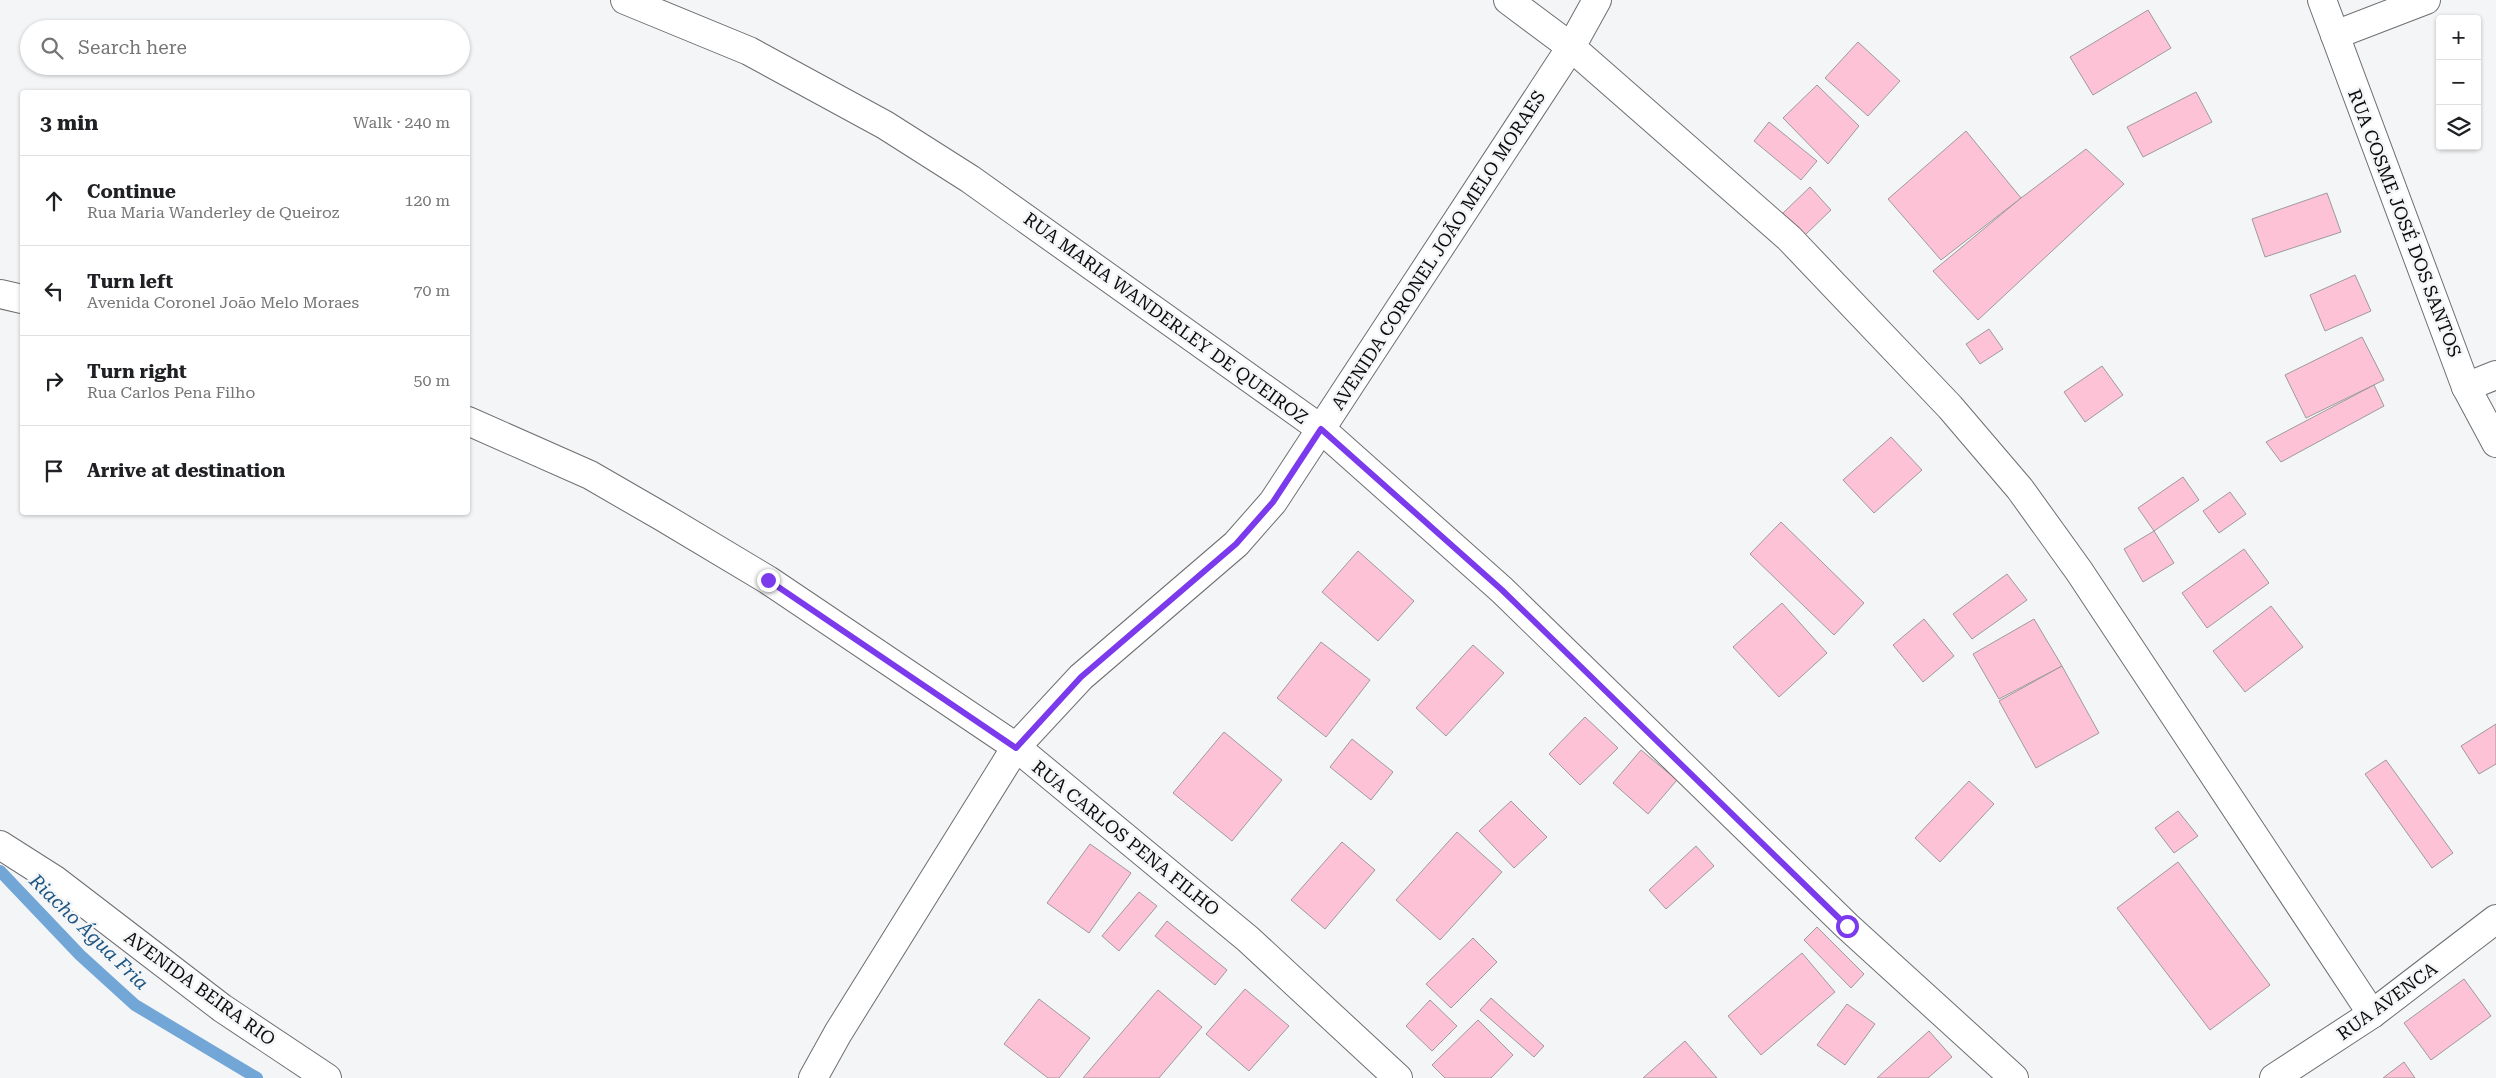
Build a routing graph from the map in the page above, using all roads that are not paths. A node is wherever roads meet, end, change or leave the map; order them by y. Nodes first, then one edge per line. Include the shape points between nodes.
1 (625, 0) edge
2 (1508, 0) edge
3 (1597, 0) edge
4 (2322, 0) edge
5 (2426, 0) edge
6 (2334, 35) junction
7 (1571, 47) junction
8 (0, 294) edge
9 (20, 299) edge
10 (2496, 375) edge
11 (2466, 387) junction
12 (470, 422) edge
13 (1321, 429) junction
14 (2496, 443) edge
15 (1016, 748) junction
16 (0, 845) edge
17 (2496, 920) edge
18 (2372, 1014) junction
19 (327, 1078) edge
20 (814, 1078) edge
21 (1398, 1078) edge
22 (2014, 1078) edge
23 (2274, 1078) edge

1 - 13 street, RUA MARIA WANDERLEY DE QUEIROZ via 749,51 885,125 970,179
2 - 7 street
3 - 7 street, AVENIDA CORONEL JOÃO MELO MORAES
4 - 6 street, RUA COSME JOSÉ DOS SANTOS
5 - 6 street
6 - 11 street, RUA COSME JOSÉ DOS SANTOS
7 - 13 street, AVENIDA CORONEL JOÃO MELO MORAES
7 - 18 street via 1789,238 1950,407 2020,489 2079,571
8 - 9 street
10 - 11 street
11 - 14 street, RUA COSME JOSÉ DOS SANTOS
12 - 15 street, RUA CARLOS PENA FILHO via 590,475 661,516 768,580
13 - 15 street, AVENIDA CORONEL JOÃO MELO MORAES via 1273,502 1236,544 1081,677
13 - 22 street, RUA MARIA WANDERLEY DE QUEIROZ via 1502,590 1847,926
15 - 20 street, AVENIDA CORONEL JOÃO MELO MORAES via 838,1033
15 - 21 street, RUA CARLOS PENA FILHO via 1248,939
16 - 19 street, AVENIDA BEIRA RIO via 55,880 222,1008
17 - 18 street, RUA AVENCA
18 - 23 street, RUA AVENCA

